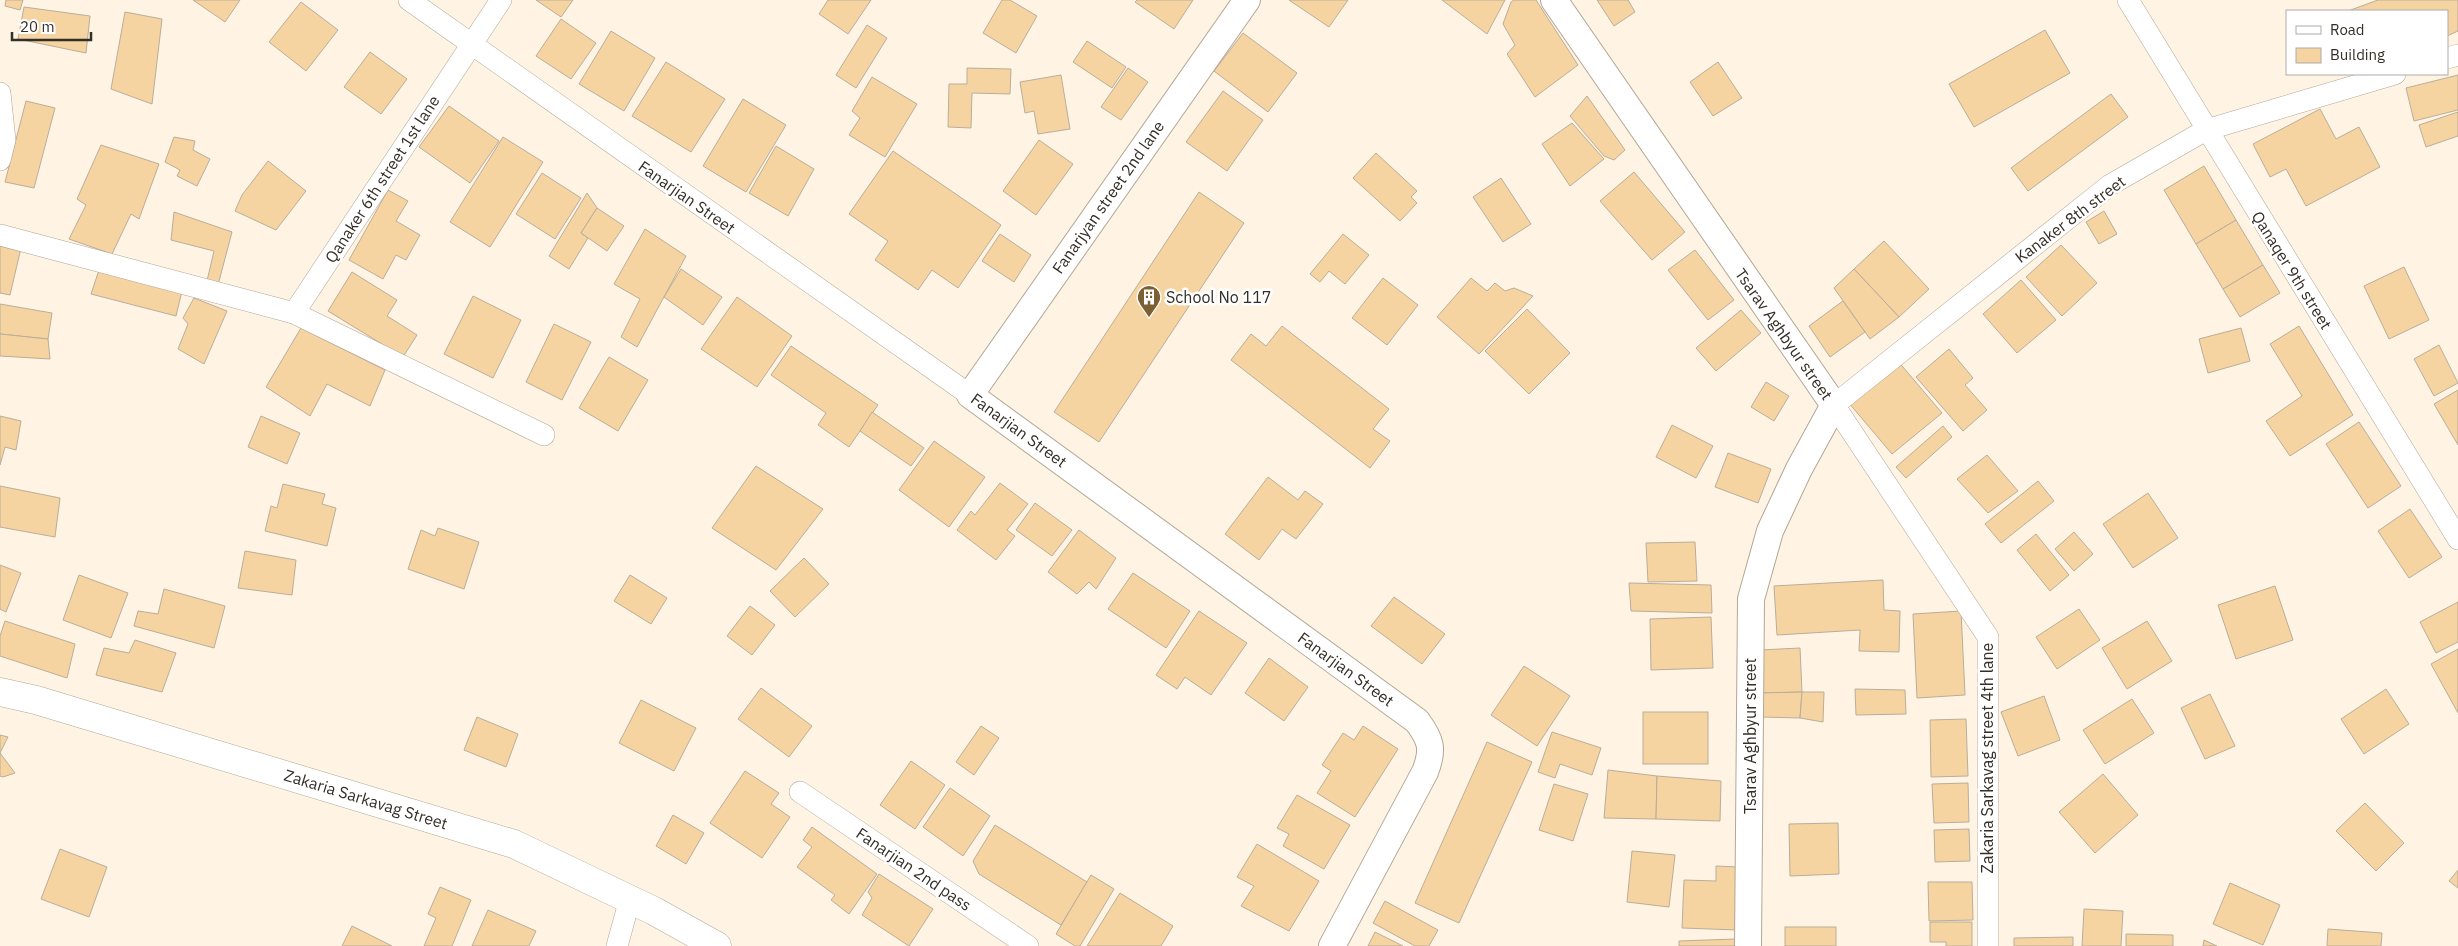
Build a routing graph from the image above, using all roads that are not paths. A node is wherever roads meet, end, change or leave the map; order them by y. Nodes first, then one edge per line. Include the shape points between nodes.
1 (409, 0) edge
2 (501, 0) edge
3 (1247, 0) edge
4 (1554, 0) edge
5 (2128, 0) edge
6 (470, 45) junction
7 (2392, 75) edge
8 (0, 93) edge
9 (2206, 130) junction
10 (0, 160) edge
11 (0, 234) edge
12 (294, 313) junction
13 (970, 395) junction
14 (1834, 405) junction
15 (544, 435) dead end
16 (2458, 539) edge
17 (0, 692) edge
18 (800, 792) dead end
19 (630, 899) junction
20 (617, 946) edge
21 (717, 946) edge
22 (1028, 946) edge
23 (1332, 946) edge
24 (1748, 946) edge
25 (1988, 946) edge

1 - 6 street, Fanarjian Street
2 - 6 street, Qanaker 6th street 1st lane
3 - 13 street, Fanarjyan street 2nd lane
4 - 14 street, Tsarav Aghbyur street
5 - 9 street, Qanaqer 9th street
6 - 12 street, Qanaker 6th street 1st lane
6 - 13 street, Fanarjian Street
7 - 9 street, Kanaker 8th street
8 - 10 street via 5,140
9 - 14 street, Kanaker 8th street via 2110,185
9 - 16 street, Qanaqer 9th street
11 - 12 street
12 - 15 street
13 - 23 street, Fanarjian Street via 1417,721 1425,733 1431,747 1425,772
14 - 24 street, Tsarav Aghbyur street via 1770,532 1751,599
14 - 25 street, Zakaria Sarkavag street 4th lane via 1988,638
17 - 19 main road, Zakaria Sarkavag Street via 36,700 514,844
18 - 22 street, Fanarjian 2nd pass
19 - 20 street
19 - 21 main road, Zakaria Sarkavag Street

